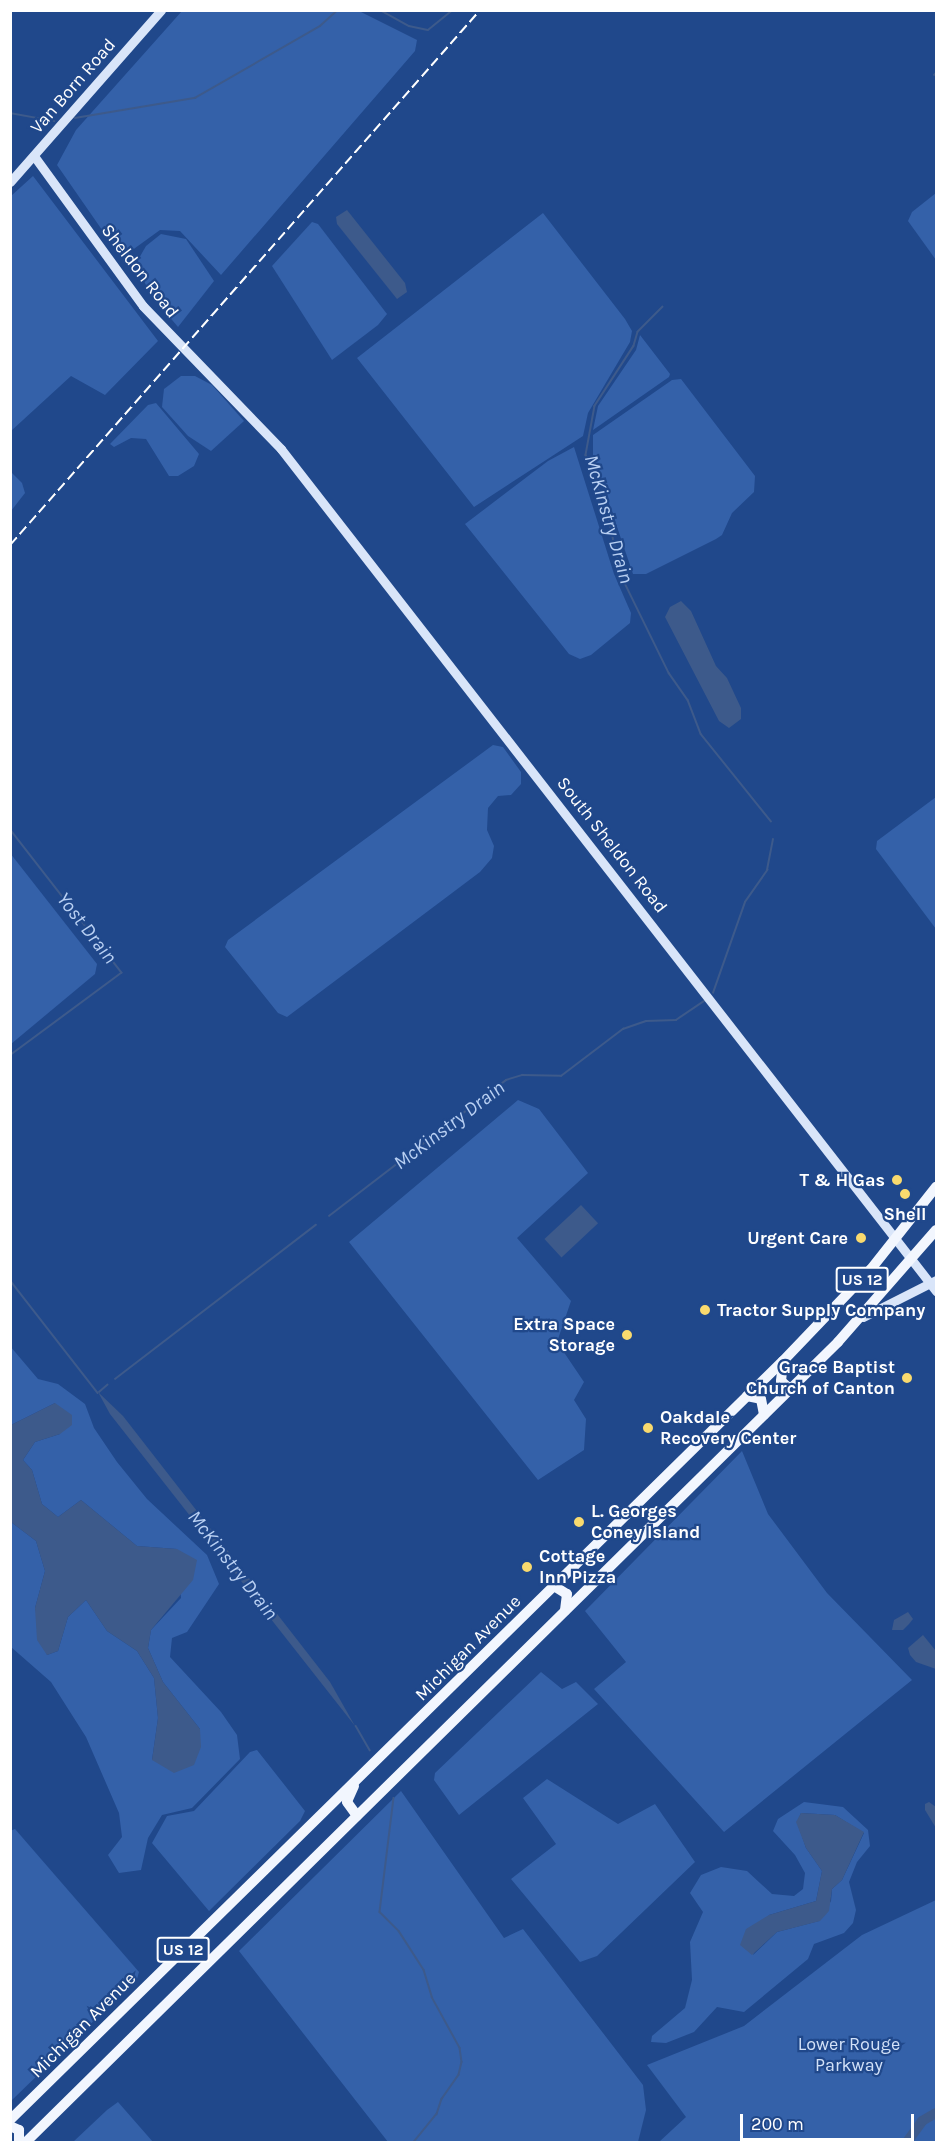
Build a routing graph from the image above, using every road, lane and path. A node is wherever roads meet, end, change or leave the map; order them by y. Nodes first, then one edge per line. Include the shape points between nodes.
1 (161, 10) edge
2 (34, 156) junction
3 (10, 182) edge
4 (258, 422) joint
5 (936, 1187) edge
6 (936, 1230) edge
7 (897, 1238) junction
8 (913, 1260) junction
9 (934, 1285) edge
10 (863, 1317) junction
11 (783, 1361) junction
12 (790, 1389) junction
13 (747, 1396) junction
14 (764, 1415) junction
15 (554, 1586) junction
16 (565, 1611) junction
17 (356, 1781) junction
18 (357, 1816) junction
19 (10, 2120) edge
20 (10, 2126) edge
21 (20, 2142) edge
22 (26, 2142) edge

1 - 2 street, Van Born Road
2 - 3 street, Van Born Road
2 - 4 street, Sheldon Road via 143,306
4 - 7 street, South Sheldon Road
5 - 7 main road, Michigan Avenue / US 12
6 - 8 main road, US 12
7 - 8 street, South Sheldon Road
7 - 11 main road, Michigan Avenue / US 12
8 - 9 street, South Sheldon Road
8 - 10 main road, US 12
9 - 10 street
10 - 12 main road, US 12
11 - 12 main road via 781,1381
11 - 13 main road, Michigan Avenue / US 12
12 - 14 main road, US 12
13 - 14 main road via 761,1399
13 - 15 main road, Michigan Avenue / US 12
14 - 16 main road, US 12
15 - 16 main road via 567,1594
15 - 17 main road, Michigan Avenue / US 12
16 - 18 main road, US 12
17 - 18 main road via 347,1802
17 - 19 main road, Michigan Avenue / US 12
18 - 22 main road, US 12
20 - 21 main road via 18,2130

